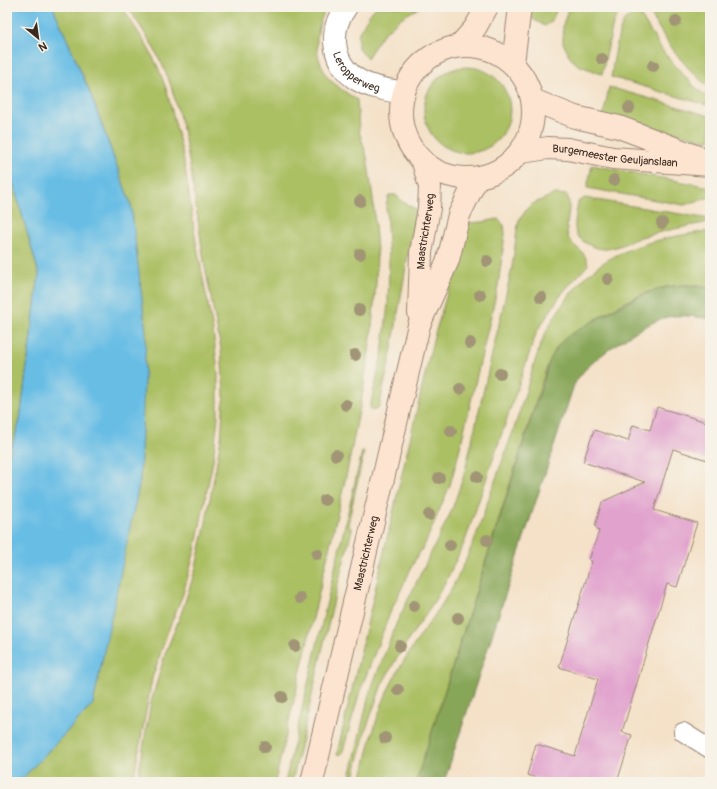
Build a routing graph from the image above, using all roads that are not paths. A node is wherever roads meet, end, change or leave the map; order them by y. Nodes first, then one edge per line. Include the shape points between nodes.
1 (346, 7) edge
2 (487, 7) edge
3 (520, 7) edge
4 (459, 46) junction
5 (513, 63) junction
6 (404, 93) junction
7 (533, 100) junction
8 (521, 152) junction
9 (422, 162) junction
10 (710, 163) edge
11 (477, 178) junction
12 (419, 325) junction
13 (683, 732) dead end
14 (710, 749) edge
15 (312, 782) edge

1 - 6 street, Leropperweg via 335,30 335,46 341,64 358,80
2 - 4 main road via 475,28
3 - 5 main road
4 - 5 main road via 486,48
4 - 6 main road via 432,56 420,66 410,78
5 - 7 main road via 525,80
6 - 9 main road via 401,111 404,133
7 - 8 main road via 533,124
7 - 10 main road, Burgemeester Geuljanslaan via 575,117 619,127
8 - 10 main road, Burgemeester Geuljanslaan via 548,148 568,149 613,158
8 - 11 main road via 497,172
9 - 11 main road via 447,176 460,179
9 - 12 main road, Maastrichterweg via 430,187 430,208 421,253
11 - 12 main road, Maastrichterweg via 459,215 448,260
12 - 15 main road, Maastrichterweg
13 - 14 lane

